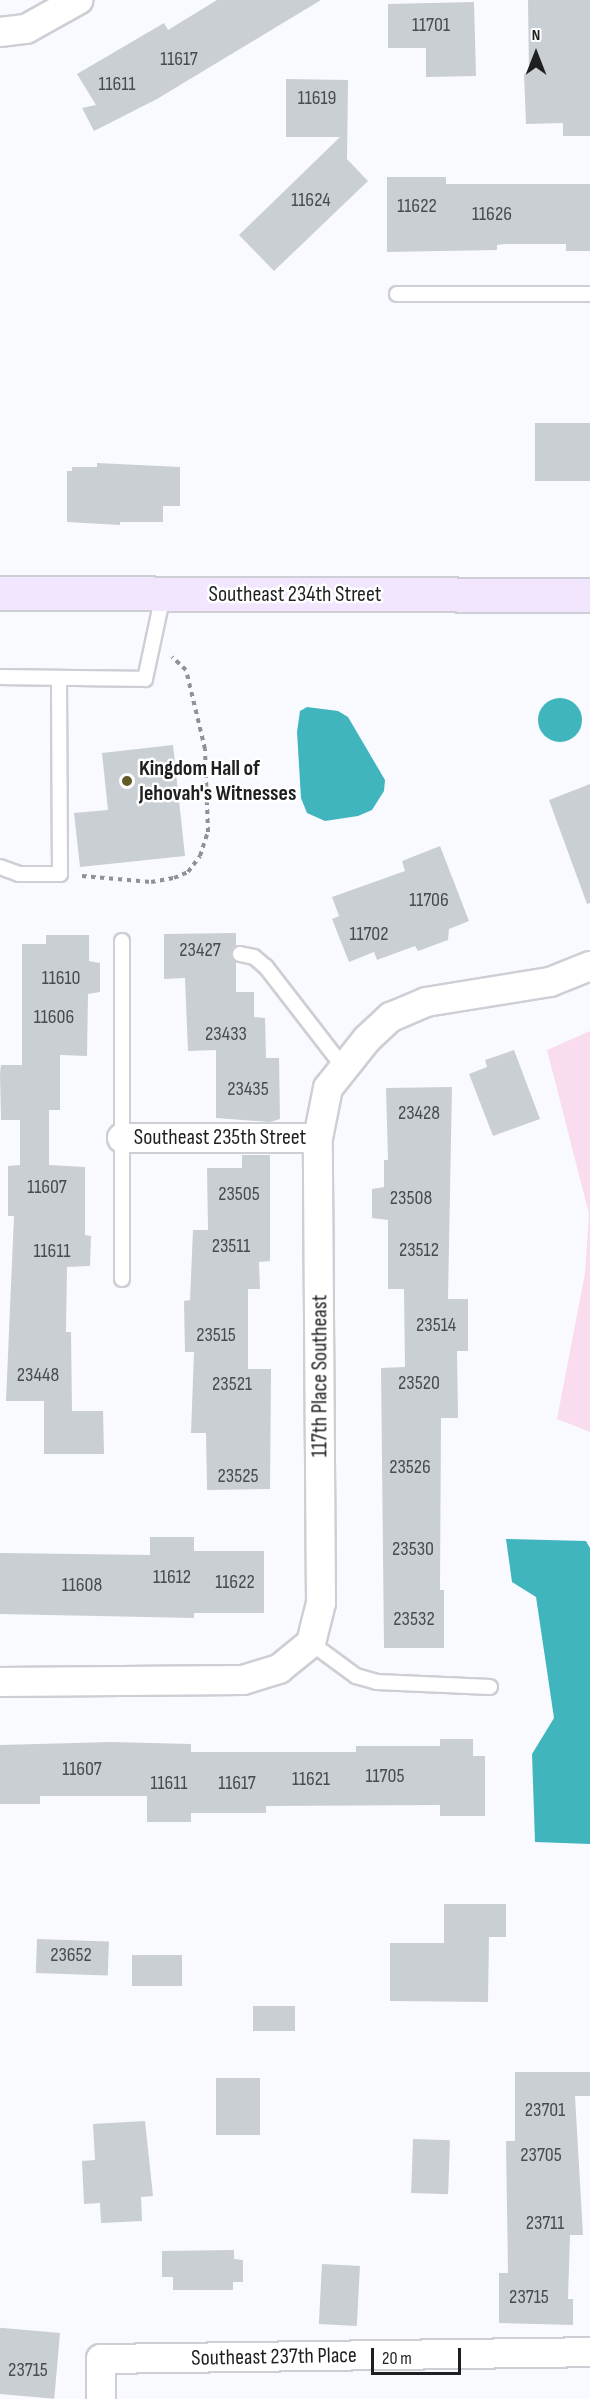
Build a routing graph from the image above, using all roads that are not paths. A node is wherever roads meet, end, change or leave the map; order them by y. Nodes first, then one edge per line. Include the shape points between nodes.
1 (78, 0) edge
2 (0, 32) edge
3 (397, 294) dead end
4 (590, 294) edge
5 (0, 593) edge
6 (163, 595) junction
7 (590, 595) edge
8 (0, 677) edge
9 (59, 678) junction
10 (0, 867) edge
11 (122, 941) dead end
12 (240, 954) dead end
13 (590, 966) edge
14 (344, 1068) junction
15 (122, 1138) junction
16 (318, 1138) junction
17 (122, 1279) dead end
18 (311, 1643) junction
19 (0, 1682) edge
20 (490, 1687) dead end
21 (590, 2352) edge
22 (101, 2399) edge

1 - 2 street via 27,29
3 - 4 lane
5 - 6 street, Southeast 234th Street
6 - 7 street, Southeast 234th Street
6 - 9 lane via 145,679
8 - 9 lane
9 - 10 lane via 60,874 19,874
11 - 15 lane
12 - 14 lane via 254,957 266,967
13 - 14 street, 117th Place Southeast via 550,982 426,1002 392,1017 367,1039
14 - 16 street, 117th Place Southeast via 328,1088
15 - 16 street, Southeast 235th Street
15 - 17 lane
16 - 18 street, 117th Place Southeast via 321,1603
18 - 19 street via 279,1669 243,1680
18 - 20 lane via 356,1676 377,1682
21 - 22 street, Southeast 237th Place via 101,2359

